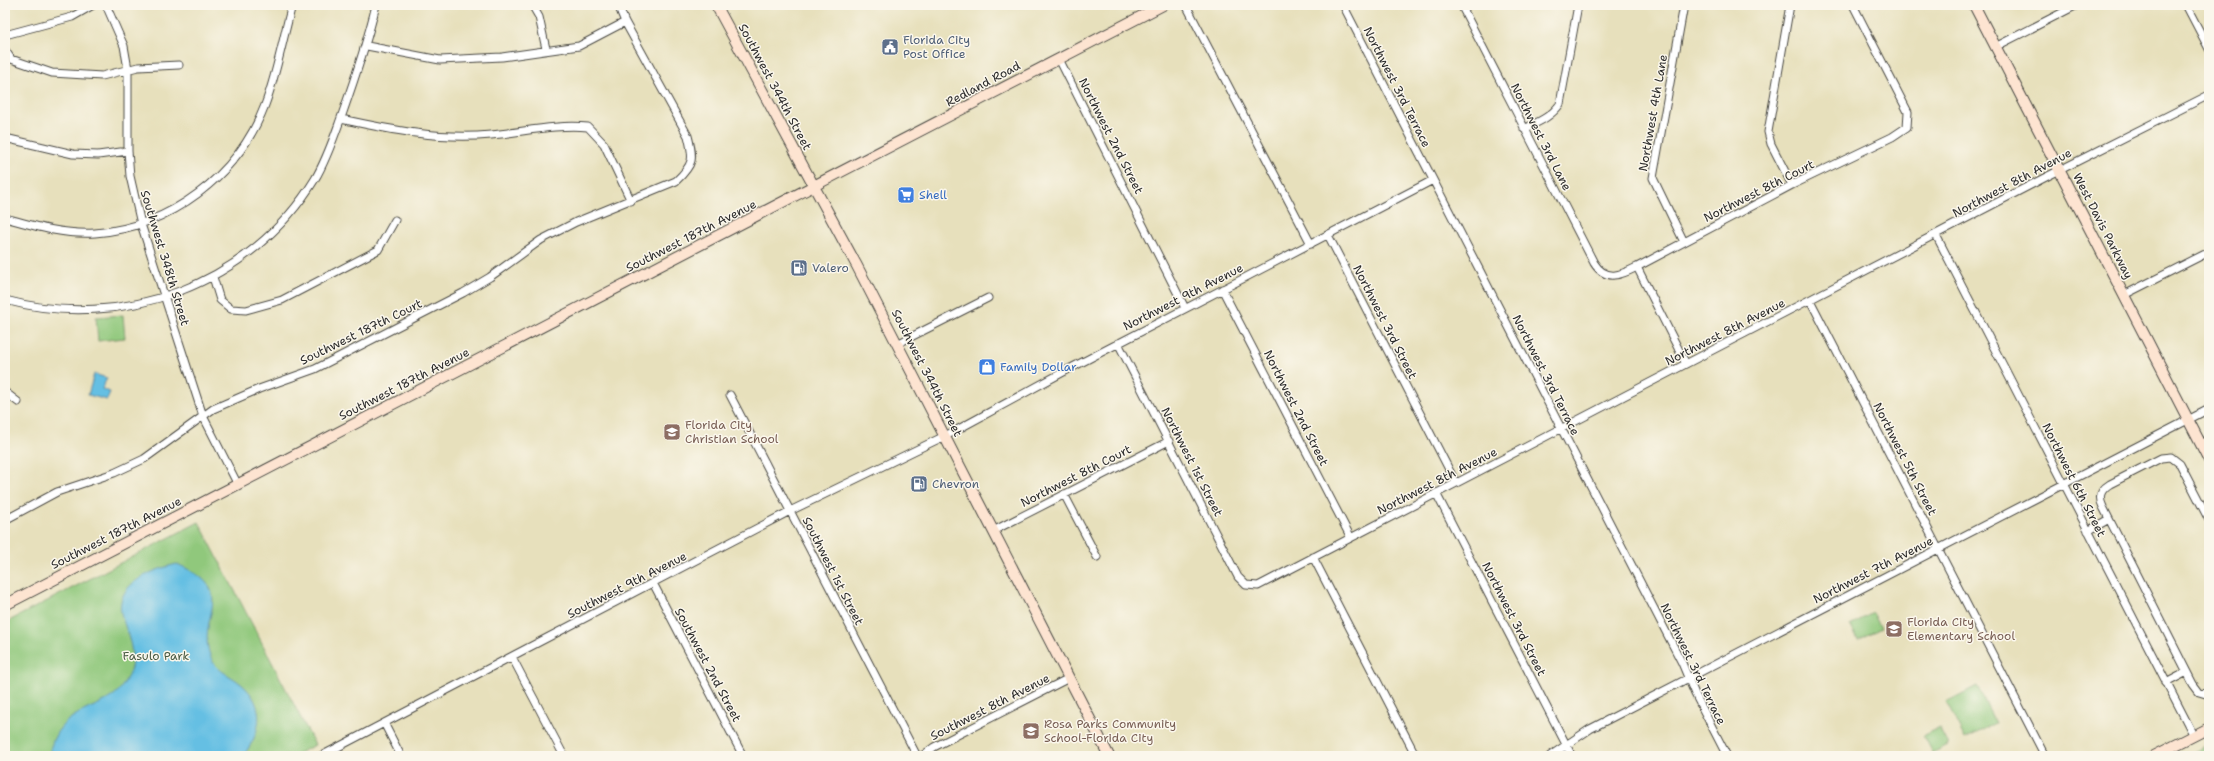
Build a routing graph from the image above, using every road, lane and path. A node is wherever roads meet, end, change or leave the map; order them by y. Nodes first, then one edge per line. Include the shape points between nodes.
1 (93, 5) edge
2 (106, 5) edge
3 (292, 5) edge
4 (376, 5) edge
5 (532, 5) edge
6 (618, 5) edge
7 (716, 5) edge
8 (1163, 5) edge
9 (1186, 5) edge
10 (1343, 5) edge
11 (1461, 5) edge
12 (1578, 5) edge
13 (1684, 5) edge
14 (1790, 5) edge
15 (1853, 5) edge
16 (1974, 5) edge
17 (2078, 5) edge
18 (2186, 5) edge
19 (624, 22) junction
20 (5, 35) edge
21 (367, 46) junction
22 (1995, 47) junction
23 (2209, 49) edge
24 (5, 50) edge
25 (546, 50) junction
26 (1060, 59) junction
27 (179, 65) dead end
28 (128, 69) junction
29 (2209, 95) edge
30 (341, 119) junction
31 (1524, 129) junction
32 (5, 138) edge
33 (128, 151) junction
34 (2060, 170) junction
35 (1433, 180) junction
36 (1792, 185) junction
37 (814, 187) junction
38 (631, 201) junction
39 (5, 218) edge
40 (395, 220) dead end
41 (141, 224) junction
42 (1328, 235) junction
43 (1936, 235) junction
44 (1684, 242) junction
45 (1311, 244) junction
46 (2209, 252) edge
47 (1637, 267) junction
48 (1606, 275) joint
49 (213, 277) junction
50 (1222, 289) junction
51 (2124, 295) junction
52 (165, 297) junction
53 (988, 298) dead end
54 (5, 300) edge
55 (1810, 300) junction
56 (1185, 308) junction
57 (1118, 343) junction
58 (897, 344) junction
59 (1686, 364) junction
60 (5, 392) edge
61 (730, 395) dead end
62 (18, 402) dead end
63 (2209, 409) edge
64 (203, 416) junction
65 (2189, 420) junction
66 (1561, 429) junction
67 (944, 436) junction
68 (1169, 440) junction
69 (2209, 460) edge
70 (1456, 482) junction
71 (2063, 483) junction
72 (238, 485) junction
73 (1436, 493) junction
74 (1064, 494) junction
75 (790, 511) junction
76 (2109, 519) junction
77 (5, 520) edge
78 (2209, 520) edge
79 (993, 531) junction
80 (2088, 531) junction
81 (1351, 538) junction
82 (1939, 548) junction
83 (1097, 557) dead end
84 (1313, 557) junction
85 (653, 583) junction
86 (1250, 586) joint
87 (5, 605) edge
88 (512, 656) junction
89 (2187, 672) junction
90 (1069, 678) junction
91 (1688, 678) junction
92 (2166, 683) junction
93 (2209, 695) edge
94 (384, 723) junction
95 (2209, 728) edge
96 (2194, 736) junction
97 (1566, 745) junction
98 (321, 756) edge
99 (401, 756) edge
100 (564, 756) edge
101 (743, 756) edge
102 (917, 756) edge
103 (922, 756) edge
104 (1109, 756) edge
105 (1416, 756) edge
106 (1550, 756) edge
107 (1572, 756) edge
108 (1727, 756) edge
109 (2045, 756) edge
110 (2154, 756) edge

1 - 20 street via 72,17
2 - 28 street, Southwest 348th Street via 124,46
3 - 41 street via 265,105 248,140 215,180 198,194 173,210
4 - 21 street
5 - 25 street via 540,17
6 - 19 street
7 - 37 street, Southwest 344th Street
8 - 26 street, Redland Road
9 - 45 street
10 - 35 street, Northwest 3rd Terrace
11 - 31 street, Northwest 3rd Lane
12 - 31 street via 1560,104 1548,117
13 - 44 street, Northwest 4th Lane via 1652,178
14 - 36 street via 1768,132 1770,144
15 - 36 street, Northwest 8th Court via 1908,112 1907,127 1892,137
16 - 22 street, West Davis Parkway
17 - 22 street
18 - 23 street
19 - 25 street via 579,46
19 - 38 street, Southwest 187th Court via 688,136 693,157 688,170 676,181
21 - 25 street via 440,60 502,57
21 - 30 street
22 - 34 street, West Davis Parkway
24 - 28 street via 11,59 52,73 102,76
26 - 37 street, Redland Road
26 - 56 street, Northwest 2nd Street
27 - 28 street
28 - 33 street, Southwest 348th Street
29 - 34 street, Northwest 8th Avenue
30 - 38 street via 387,130 430,136 491,135 566,125 588,127 604,144
30 - 49 street via 327,158 296,206 260,244
31 - 48 street, Northwest 3rd Lane via 1594,263
32 - 33 street via 74,154 98,155
33 - 41 street, Southwest 348th Street via 130,176
34 - 43 street, Northwest 8th Avenue
34 - 51 street, West Davis Parkway
35 - 42 street, Northwest 9th Avenue
35 - 66 street, Northwest 3rd Terrace
36 - 44 street, Northwest 8th Court
37 - 58 street, Southwest 344th Street
37 - 72 street, Southwest 187th Avenue
38 - 64 street, Southwest 187th Court via 576,222 541,240 463,293 315,369 224,403
39 - 41 street via 58,231 87,232
40 - 49 street via 378,250 282,300 246,310 231,309 220,300
41 - 52 street, Southwest 348th Street
42 - 45 street, Northwest 9th Avenue
42 - 70 street, Northwest 3rd Street
43 - 55 street, Northwest 8th Avenue
43 - 71 street, Northwest 6th Street
44 - 47 street, Northwest 8th Court
45 - 50 street, Northwest 9th Avenue
46 - 51 street
47 - 48 street, Northwest 8th Court via 1621,274
47 - 59 street
49 - 52 street
50 - 56 street, Northwest 9th Avenue
50 - 81 street, Northwest 2nd Street
51 - 65 street, West Davis Parkway
52 - 54 street via 118,308 76,310 24,305
52 - 64 street, Southwest 348th Street
53 - 58 street
55 - 59 street, Northwest 8th Avenue
55 - 82 street, Northwest 5th Street
56 - 57 street, Northwest 9th Avenue
57 - 67 street, Northwest 9th Avenue
57 - 68 street, Northwest 1st Street
58 - 67 street, Southwest 344th Street
59 - 66 street, Northwest 8th Avenue
60 - 62 street
61 - 75 street, Southwest 1st Street
63 - 65 street, Northwest 7th Avenue
64 - 72 street, Southwest 348th Street
64 - 77 street, Southwest 187th Court via 144,459 114,473 57,492
65 - 69 street, West Davis Parkway
65 - 71 street, Northwest 7th Avenue
66 - 70 street, Northwest 8th Avenue
66 - 91 street, Northwest 3rd Terrace
67 - 75 street, Southwest 9th Avenue
67 - 79 street, Southwest 344th Street
68 - 74 street, Northwest 8th Court
68 - 86 street, Northwest 1st Street via 1238,577 1241,582
70 - 73 street, Northwest 8th Avenue
71 - 80 street, Northwest 6th Street
71 - 82 street, Northwest 7th Avenue
72 - 87 street, Southwest 187th Avenue
73 - 81 street, Northwest 8th Avenue
73 - 97 street, Northwest 3rd Street
74 - 79 street, Northwest 8th Court
74 - 83 street
75 - 85 street, Southwest 9th Avenue
75 - 102 street, Southwest 1st Street
76 - 78 street via 2100,502 2103,488 2167,456 2180,464
76 - 80 street
76 - 89 street
79 - 90 street, Southwest 344th Street
80 - 92 street, Northwest 6th Street
81 - 84 street, Northwest 8th Avenue
82 - 91 street, Northwest 7th Avenue
82 - 109 street, Northwest 5th Street
84 - 86 street, Northwest 8th Avenue via 1261,585
84 - 105 street
85 - 88 street, Southwest 9th Avenue
85 - 101 street, Southwest 2nd Street
88 - 94 street, Southwest 9th Avenue
88 - 100 street
89 - 92 street
89 - 93 street via 2199,692
90 - 103 street, Southwest 8th Avenue via 934,747
90 - 104 street, Southwest 344th Street
91 - 97 street, Northwest 7th Avenue via 1590,729
91 - 108 street, Northwest 3rd Terrace
92 - 96 street, Northwest 6th Street
94 - 98 street, Southwest 9th Avenue
94 - 99 street
95 - 96 street
96 - 110 street
97 - 106 street, Northwest 7th Avenue
97 - 107 street, Northwest 3rd Street

